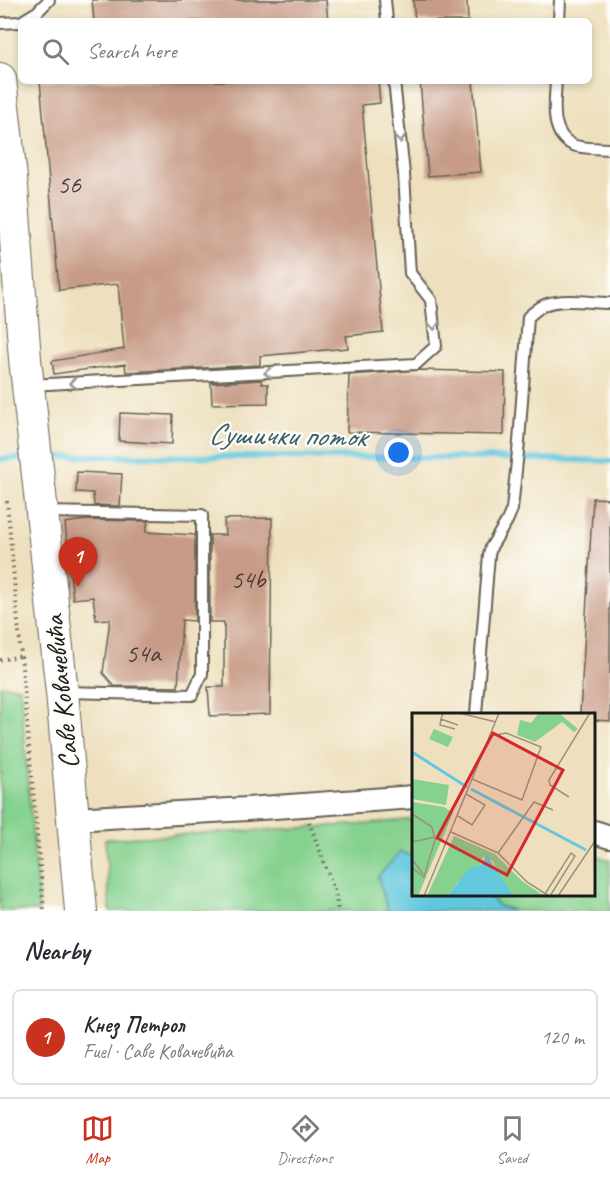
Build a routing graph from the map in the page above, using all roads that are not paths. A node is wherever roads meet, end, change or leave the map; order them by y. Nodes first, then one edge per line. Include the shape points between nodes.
1 (49, 0) edge
2 (385, 0) edge
3 (560, 0) edge
4 (27, 18) edge
5 (387, 18) edge
6 (559, 18) edge
7 (18, 21) edge
8 (0, 23) edge
9 (0, 79) edge
10 (394, 84) edge
11 (556, 84) edge
12 (610, 148) edge
13 (610, 303) edge
14 (28, 385) junction
15 (40, 503) junction
16 (62, 692) junction
17 (476, 713) edge
18 (412, 797) edge
19 (73, 819) junction
20 (595, 832) edge
21 (610, 837) edge
22 (81, 911) edge

1 - 4 lane
2 - 5 lane
3 - 6 lane
7 - 8 lane
9 - 14 street, Саве Ковачевића
10 -> 14 lane via 410,273 431,300 436,346 416,364
11 - 12 lane via 555,117 561,135 573,145
13 - 17 lane via 557,302 546,304 528,317 512,509 490,547
14 - 15 street, Саве Ковачевића
15 - 16 street, Саве Ковачевића
15 - 16 lane via 202,515 202,674 192,694
16 - 19 street, Саве Ковачевића
18 - 19 street
19 - 22 street, Саве Ковачевића
20 - 21 street

